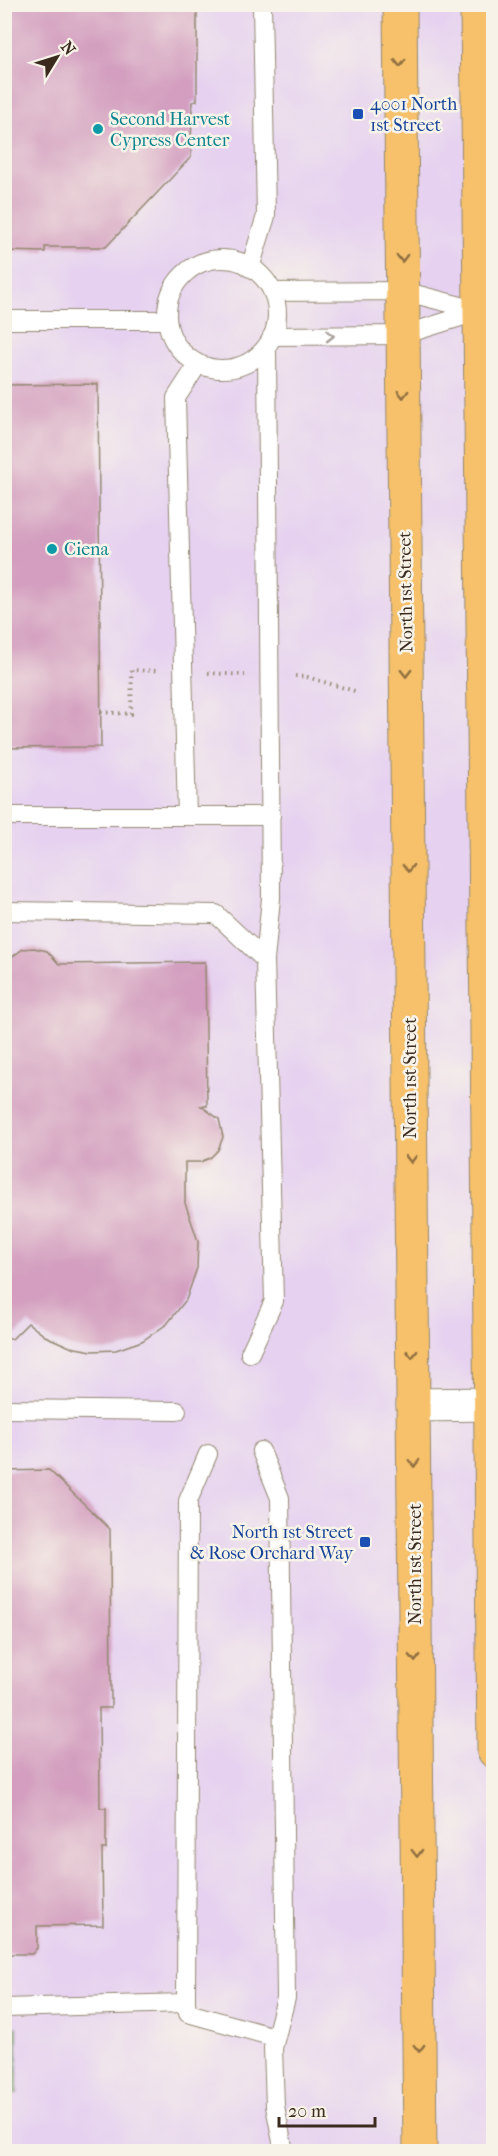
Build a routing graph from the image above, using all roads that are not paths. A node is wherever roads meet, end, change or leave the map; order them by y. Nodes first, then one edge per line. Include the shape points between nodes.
1 (262, 4) edge
2 (400, 4) edge
3 (477, 4) edge
4 (250, 268) junction
5 (403, 291) junction
6 (272, 292) junction
7 (480, 311) junction
8 (4, 320) edge
9 (167, 321) junction
10 (403, 335) junction
11 (269, 341) junction
12 (198, 364) junction
13 (4, 816) edge
14 (187, 816) junction
15 (271, 816) junction
16 (4, 911) edge
17 (265, 960) junction
18 (490, 962) edge
19 (250, 1353) dead end
20 (492, 1404) edge
21 (413, 1405) junction
22 (4, 1409) edge
23 (177, 1411) dead end
24 (261, 1451) dead end
25 (208, 1454) dead end
26 (494, 1751) edge
27 (186, 2003) junction
28 (4, 2008) edge
29 (274, 2037) junction
30 (284, 2151) edge
31 (420, 2151) edge

1 - 4 lane via 266,216
2 -> 5 main road, North 1st Street
3 - 7 main road
4 - 6 lane
4 - 9 lane via 218,260 187,271 174,288
5 - 6 lane
5 - 7 lane
5 - 10 main road, North 1st Street
6 - 11 lane via 276,319
7 - 10 lane
7 - 18 main road
8 - 9 lane
9 - 12 lane via 174,341
11 -> 10 lane
10 -> 21 main road, North 1st Street
11 - 12 lane via 251,361 230,369
11 - 15 lane
12 - 14 lane via 176,398
13 - 14 lane
14 - 15 lane
15 - 17 lane via 271,898
16 - 17 lane via 216,914
17 - 19 lane via 274,1301
18 - 20 main road
20 - 21 street
20 - 26 main road
21 -> 31 main road, North 1st Street
22 - 23 lane
24 - 29 lane via 280,1498 286,1998
25 - 27 lane via 188,1501
27 - 28 lane
27 - 29 lane via 188,2013
29 - 30 lane via 274,2106

